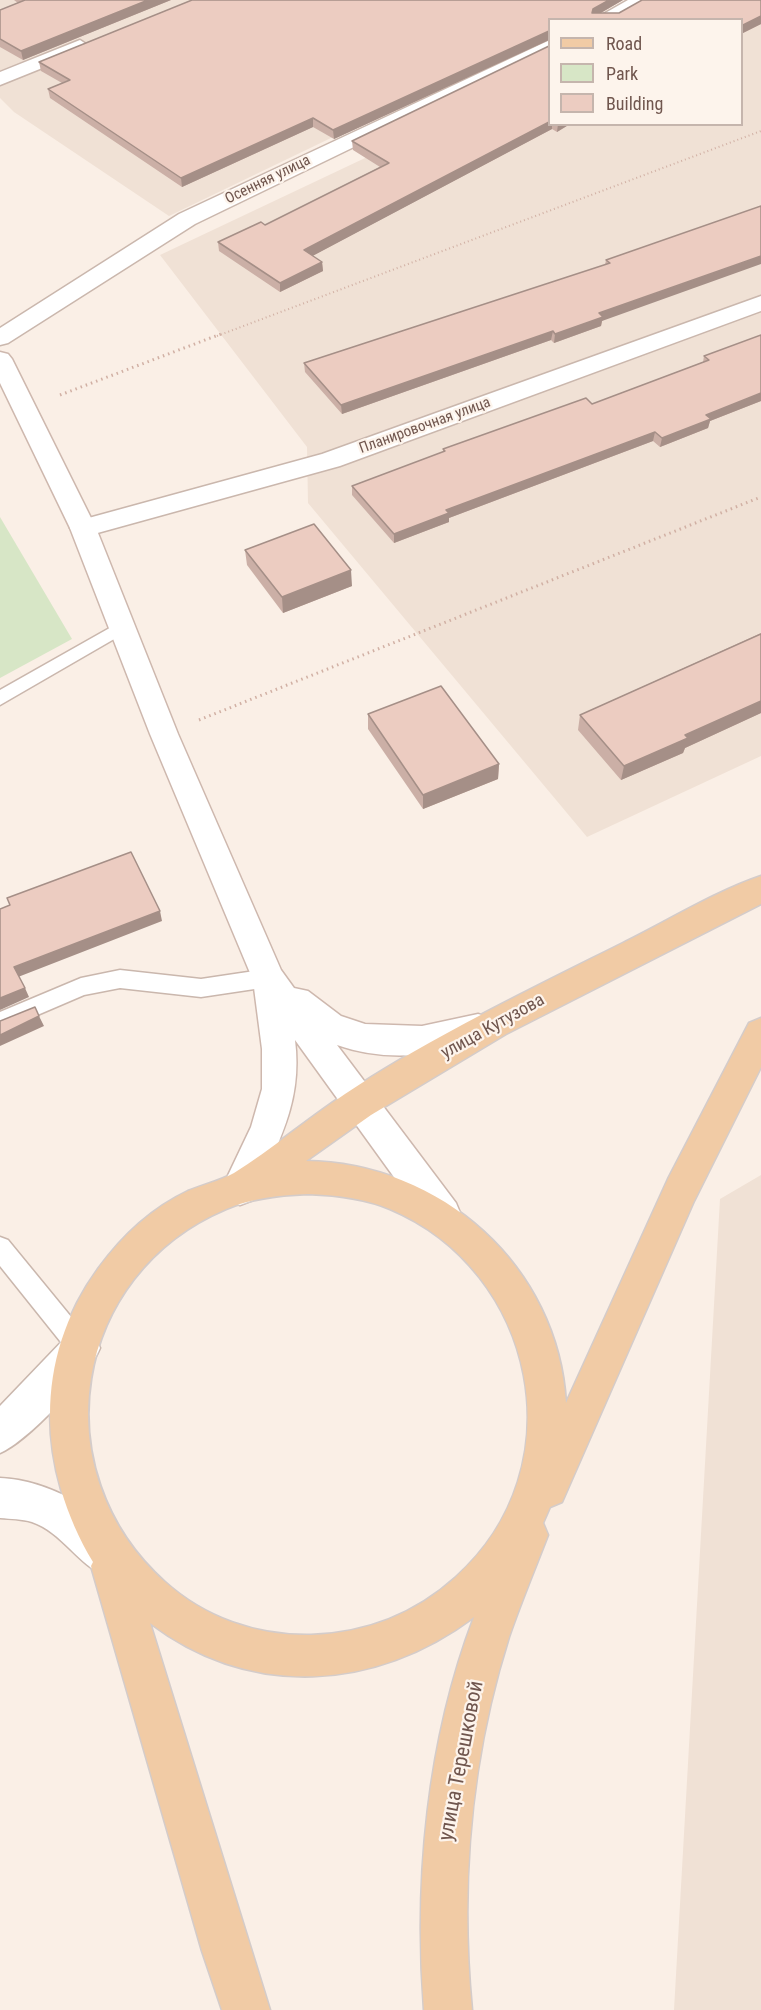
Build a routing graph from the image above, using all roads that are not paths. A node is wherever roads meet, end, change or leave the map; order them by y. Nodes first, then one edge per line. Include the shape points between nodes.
1 (642, 0) edge
2 (606, 18) edge
3 (96, 39) edge
4 (548, 45) edge
5 (0, 79) edge
6 (761, 303) edge
7 (0, 338) edge
8 (0, 359) edge
9 (83, 528) junction
10 (122, 627) junction
11 (0, 698) edge
12 (761, 889) edge
13 (268, 978) junction
14 (0, 1022) edge
15 (494, 1024) junction
16 (761, 1033) edge
17 (359, 1104) junction
18 (240, 1188) junction
19 (443, 1215) junction
20 (0, 1248) edge
21 (81, 1348) junction
22 (0, 1433) edge
23 (0, 1498) edge
24 (533, 1520) junction
25 (110, 1559) junction
26 (246, 2010) edge
27 (448, 2010) edge

1 - 2 street
3 - 5 street
4 - 7 street, Осенняя улица via 187,219
6 - 9 street, Планировочная улица via 331,460
8 - 9 street
9 - 10 street
10 - 11 lane
10 - 13 street
12 - 15 main road, улица Кутузова
13 - 14 lane via 201,988 120,980 100,982
13 - 15 street via 328,1026 358,1037 390,1042 438,1040
13 - 17 street
13 - 18 street via 279,1088 275,1109
15 - 17 main road, улица Кутузова
16 - 24 main road via 681,1191
17 - 18 main road, улица Кутузова
17 - 19 street
18 - 19 main road via 281,1179 324,1176 366,1181 406,1195
18 - 21 main road via 173,1222 143,1248 117,1277
19 - 24 main road via 484,1249 516,1293 537,1345 547,1401
20 - 21 lane
21 - 22 street
21 - 25 main road via 69,1419 71,1456 79,1493
23 - 25 street via 19,1498 57,1510
24 - 25 main road via 454,1603 407,1633 354,1652 298,1658 242,1651 191,1631 146,1599
24 - 27 main road, улица Терешковой via 483,1654 459,1761 444,1860 443,1970
25 - 26 main road

